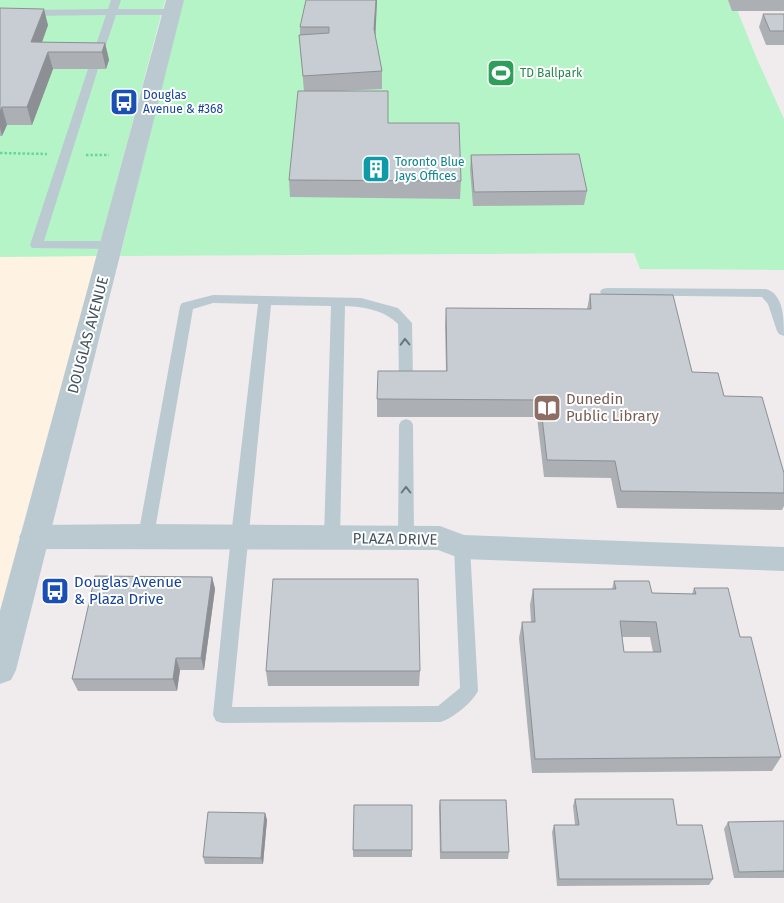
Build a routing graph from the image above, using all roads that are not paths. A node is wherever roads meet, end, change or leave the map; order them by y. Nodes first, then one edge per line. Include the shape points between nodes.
1 (66, 0) edge
2 (116, 0) edge
3 (173, 6) edge
4 (16, 13) edge
5 (61, 13) junction
6 (112, 13) junction
7 (111, 245) junction
8 (607, 292) edge
9 (265, 300) junction
10 (338, 302) junction
11 (784, 330) edge
12 (406, 379) edge
13 (406, 425) dead end
14 (146, 536) junction
15 (239, 536) junction
16 (34, 537) junction
17 (332, 538) junction
18 (406, 538) junction
19 (462, 547) junction
20 (784, 559) edge
21 (7, 612) edge
22 (0, 670) edge

1 - 5 lane
2 - 6 lane
3 - 6 lane
3 - 7 street, DOUGLAS AVENUE
4 - 5 lane
5 - 6 lane
6 - 7 lane via 36,245
7 - 16 street, DOUGLAS AVENUE
8 - 11 lane via 766,293 774,302
9 - 10 lane
9 - 14 lane via 213,299 187,306
9 - 15 lane
12 -> 10 lane via 405,323 393,311 361,302
10 - 17 lane
18 -> 13 lane
14 - 15 street, PLAZA DRIVE
14 - 16 street, PLAZA DRIVE
15 - 17 street, PLAZA DRIVE
15 - 19 lane via 222,715 441,714 469,691
16 - 21 street, DOUGLAS AVENUE
17 - 18 street, PLAZA DRIVE
18 - 19 street, PLAZA DRIVE via 440,538
19 - 20 street, PLAZA DRIVE
21 - 22 street, DOUGLAS AVENUE

